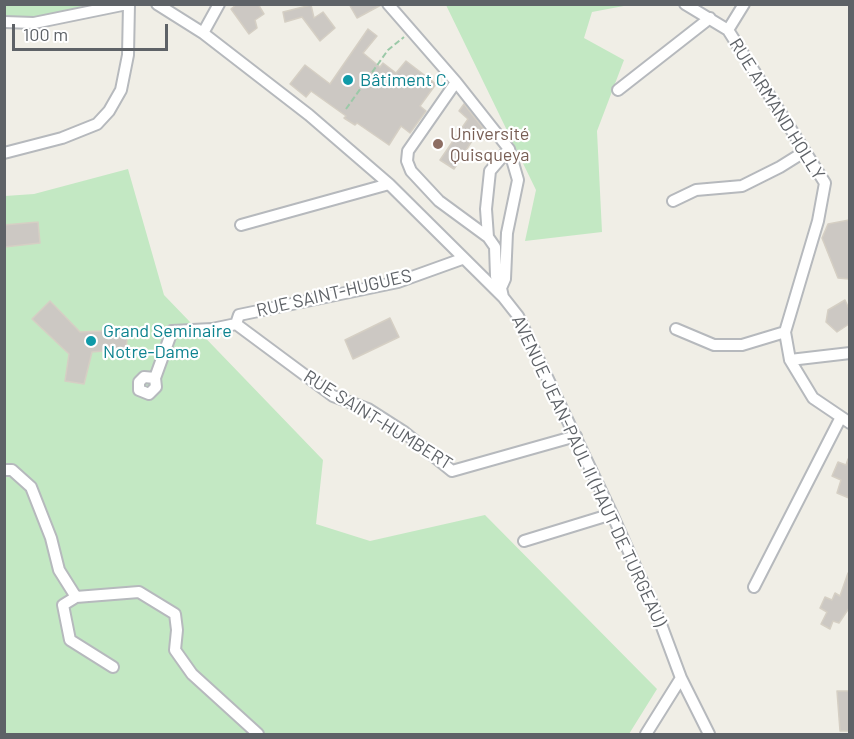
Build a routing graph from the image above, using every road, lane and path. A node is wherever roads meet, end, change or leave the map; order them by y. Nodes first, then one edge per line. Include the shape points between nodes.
1 (128, 4) edge
2 (157, 4) edge
3 (219, 4) edge
4 (388, 4) edge
5 (685, 4) edge
6 (744, 4) edge
7 (710, 18) junction
8 (4, 22) edge
9 (728, 30) junction
10 (411, 31) junction
11 (203, 33) junction
12 (456, 82) junction
13 (618, 90) dead end
14 (346, 110) dead end
15 (509, 149) junction
16 (804, 152) junction
17 (4, 153) edge
18 (389, 184) junction
19 (673, 201) dead end
20 (241, 225) dead end
21 (488, 237) junction
22 (462, 259) junction
23 (503, 288) junction
24 (238, 320) junction
25 (676, 328) dead end
26 (785, 332) junction
27 (849, 353) edge
28 (790, 360) junction
29 (154, 378) dead end
30 (844, 421) edge
31 (576, 436) junction
32 (4, 470) edge
33 (612, 513) junction
34 (524, 541) dead end
35 (754, 587) dead end
36 (76, 597) junction
37 (113, 667) dead end
38 (681, 678) junction
39 (706, 729) edge
40 (258, 735) edge
41 (646, 735) edge
42 (699, 735) edge

1 - 8 street via 34,22
1 - 17 street via 128,55 121,90 109,111 97,124
2 - 11 street, AVENUE JEAN-PAUL II (HAUT DE TURGEAU)
3 - 11 street
4 - 10 street
5 - 7 street, RUE ARMAND HOLLY
6 - 9 street
7 - 9 street, RUE ARMAND HOLLY
7 - 13 street
9 - 16 street, RUE ARMAND HOLLY
10 - 12 street
10 - 14 path via 388,50
11 - 18 street, AVENUE JEAN-PAUL II (HAUT DE TURGEAU) via 309,115
12 - 15 street
12 - 21 street via 408,151 407,161 411,171 439,201
15 - 21 street via 490,171
15 - 23 street via 518,180 507,233
16 - 19 street via 742,186 696,190
16 - 26 street, RUE ARMAND HOLLY via 825,183 819,221
18 - 20 street
18 - 22 street, AVENUE JEAN-PAUL II (HAUT DE TURGEAU)
21 - 23 street via 495,247 496,276
22 - 23 street, AVENUE JEAN-PAUL II (HAUT DE TURGEAU)
22 - 24 street, RUE SAINT-HUGUES via 398,282
23 - 31 street, AVENUE JEAN-PAUL II (HAUT DE TURGEAU)
24 - 29 street, RUE SAINT-HUGUES via 212,329 172,331
24 - 31 street, RUE SAINT-HUMBERT via 333,396 368,409 452,471
25 - 26 street via 714,345 742,345
26 - 28 street, RUE ARMAND HOLLY
27 - 28 street
28 - 30 street, RUE ARMAND HOLLY via 813,398
30 - 35 street
31 - 33 street, AVENUE JEAN-PAUL II (HAUT DE TURGEAU)
32 - 36 street via 12,470 31,487 58,570
33 - 34 street
33 - 38 street, AVENUE JEAN-PAUL II (HAUT DE TURGEAU)
36 - 37 street via 63,605 70,640
36 - 40 street via 138,592 175,614 175,650 192,674
38 - 39 street, AVENUE JEAN-PAUL II (HAUT DE TURGEAU)
38 - 41 street
39 - 42 street

